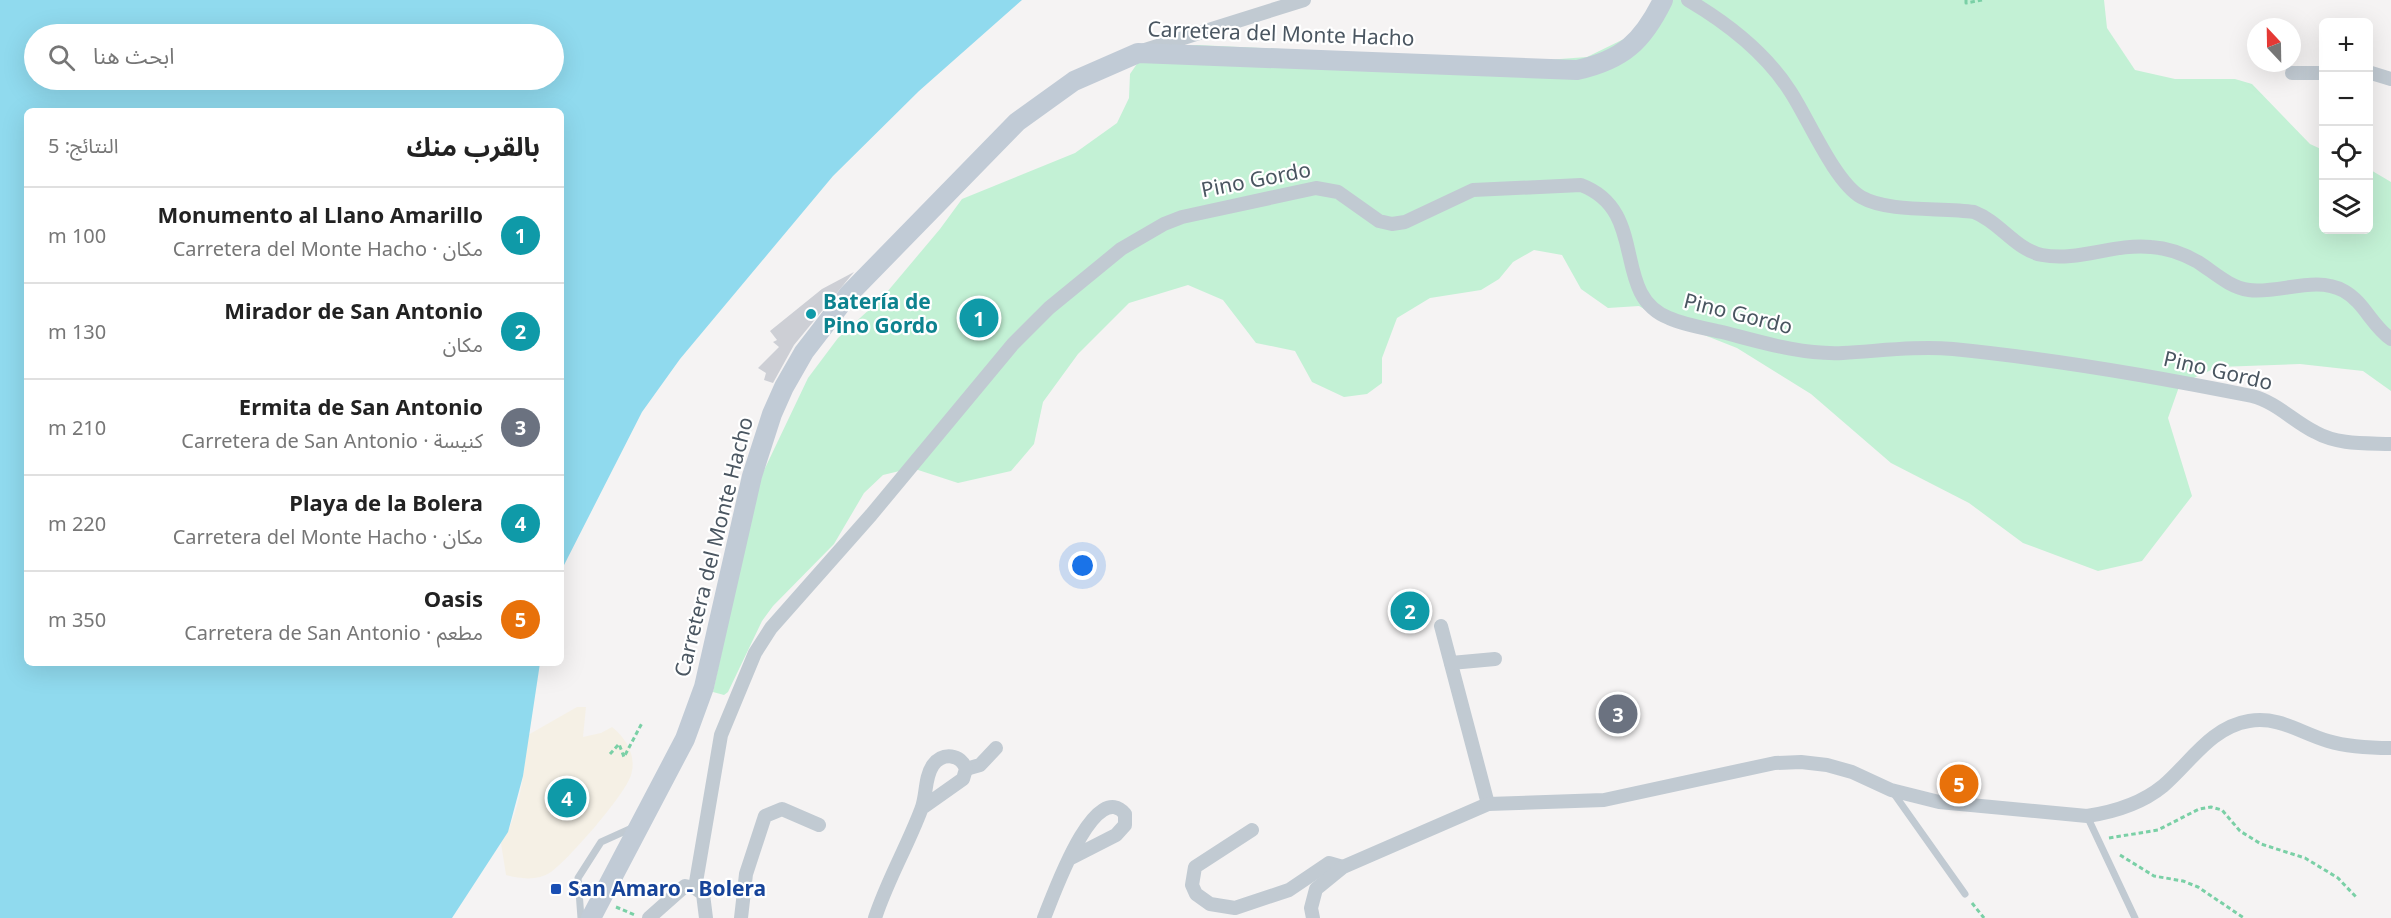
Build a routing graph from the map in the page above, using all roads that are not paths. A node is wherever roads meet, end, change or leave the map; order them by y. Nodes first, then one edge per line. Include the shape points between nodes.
1 (1304, 0) edge
2 (1663, 0) edge
3 (1688, 0) edge
4 (1138, 53) junction
5 (2319, 73) edge
6 (2292, 74) dead end
7 (2373, 74) edge
8 (2391, 79) edge
9 (2391, 339) edge
10 (2391, 444) edge
11 (1441, 626) dead end
12 (1495, 659) dead end
13 (1451, 663) junction
14 (996, 748) dead end
15 (2391, 748) edge
16 (966, 769) junction
17 (1891, 790) junction
18 (1488, 804) junction
19 (922, 808) junction
20 (2087, 816) junction
21 (640, 824) junction
22 (819, 825) dead end
23 (1252, 830) dead end
24 (1069, 859) dead end
25 (1343, 867) junction
26 (695, 888) junction
27 (1965, 894) road end
28 (581, 918) edge
29 (591, 918) edge
30 (649, 918) edge
31 (706, 918) edge
32 (741, 918) edge
33 (875, 918) edge
34 (1044, 918) edge
35 (1313, 918) edge
36 (2135, 918) edge

1 - 4 street
2 - 4 main road, Carretera del Monte Hacho via 1653,22 1621,55 1600,65 1577,69
3 - 9 street via 1714,15 1756,50 1789,89 1844,182 1860,196 1880,205 1974,212 1988,217 2024,248 2039,255 2056,257 2150,246 2174,251 2232,286 2250,291 2329,285 2356,300 2378,330
4 - 21 main road, Carretera del Monte Hacho via 1074,81 1017,122 848,295 804,352 784,387 761,444 700,698 685,739
5 - 6 street
7 - 8 street
10 - 26 street, Pino Gordo via 2337,441 2315,433 2258,398 2156,378 1952,349 1809,352 1671,319 1648,305 1641,293 1619,217 1610,202 1581,185 1473,190 1405,222 1392,224 1379,220 1338,192 1316,188 1200,212 1164,224 1121,249 1049,308 1013,344 771,628 755,653 721,735
11 - 13 street
12 - 13 street
13 - 18 street
14 - 16 street via 980,765
15 - 20 street via 2354,747 2283,722 2248,721 2215,735 2176,774 2144,798 2107,813
16 - 19 street via 963,779
16 - 19 street via 954,756 934,763
17 - 18 street via 1852,772 1801,762 1758,766 1604,800
17 - 20 street via 1939,802
17 - 27 lane
18 - 25 street
19 - 33 street
20 - 36 lane
21 - 28 lane via 601,842 578,878
21 - 29 main road, Carretera del Monte Hacho
22 - 32 street via 782,809 765,816 746,874
23 - 25 street via 1195,867 1192,885 1203,900 1218,907 1235,908 1289,890 1329,863
24 - 34 street
25 - 35 street via 1316,889 1311,908
26 - 30 street via 680,888
26 - 31 street via 704,899

